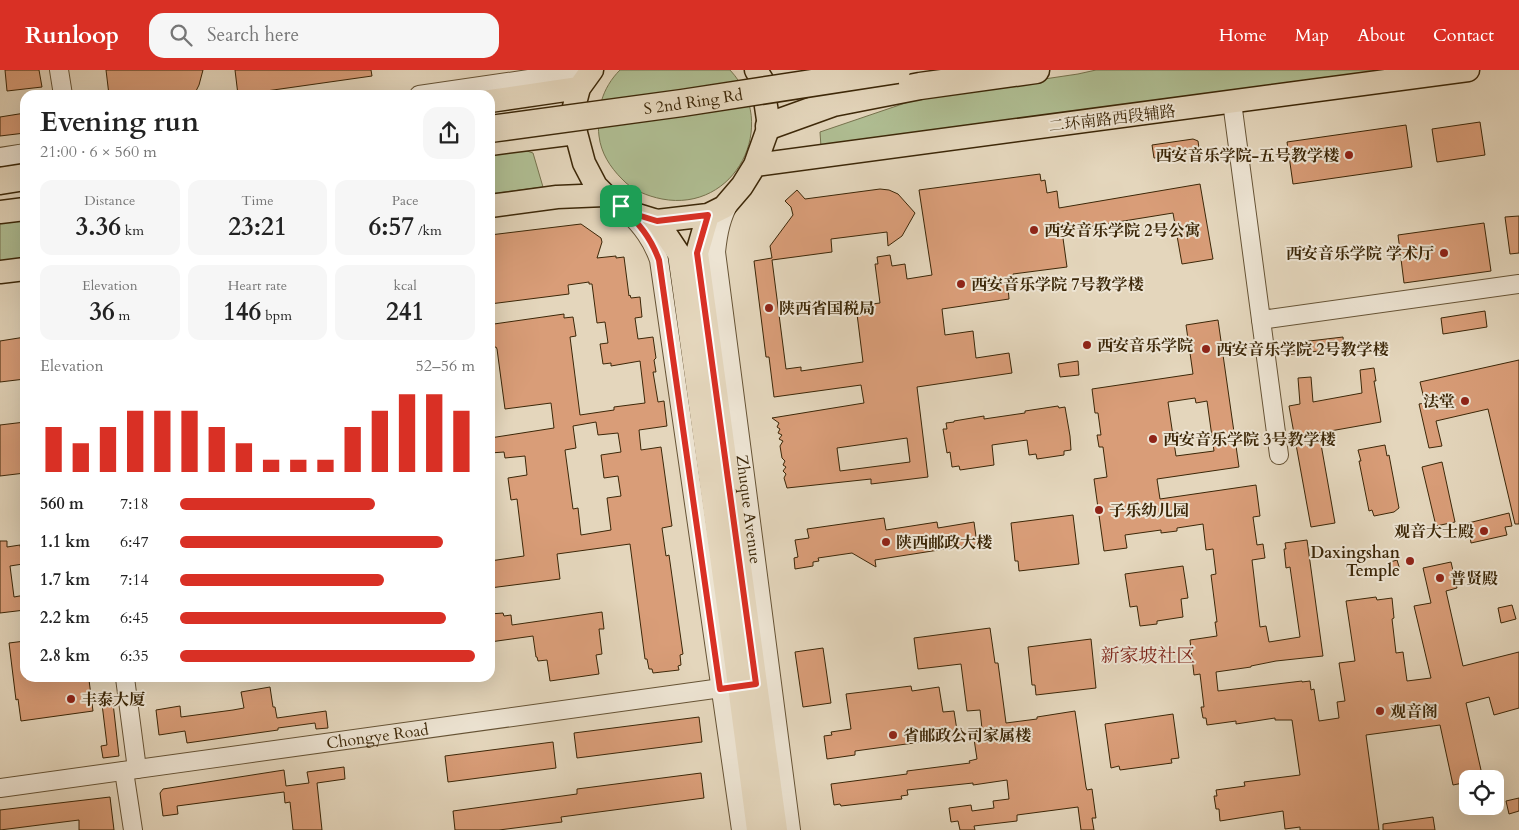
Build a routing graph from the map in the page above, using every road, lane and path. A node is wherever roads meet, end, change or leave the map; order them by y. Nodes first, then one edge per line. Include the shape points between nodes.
1 (59, 70) edge
2 (756, 70) edge
3 (778, 70) edge
4 (897, 70) edge
5 (1036, 70) edge
6 (1468, 70) edge
7 (587, 76) edge
8 (62, 90) edge
9 (463, 90) edge
10 (495, 100) edge
11 (1232, 102) junction
12 (495, 110) edge
13 (769, 126) junction
14 (495, 128) edge
15 (576, 133) junction
16 (495, 143) edge
17 (20, 154) edge
18 (0, 157) edge
19 (756, 165) junction
20 (20, 169) edge
21 (0, 172) edge
22 (20, 178) edge
23 (0, 181) edge
24 (736, 193) junction
25 (20, 195) edge
26 (0, 198) edge
27 (613, 200) junction
28 (495, 205) edge
29 (20, 210) edge
30 (0, 212) edge
31 (708, 215) junction
32 (657, 221) junction
33 (20, 270) edge
34 (0, 272) edge
35 (1519, 284) edge
36 (1261, 320) junction
37 (1279, 455) dead end
38 (124, 682) edge
39 (738, 686) junction
40 (131, 770) junction
41 (0, 788) edge
42 (132, 830) edge
43 (741, 830) edge
44 (758, 830) edge
45 (776, 830) edge
46 (790, 830) edge

1 - 8 street
2 - 13 main road via 762,80
3 - 12 highway, S 2nd Ring Rd
4 - 14 highway, S 2nd Ring Rd, bridge
5 - 13 highway via 920,86 833,103
6 - 11 main road, 二环南路西段辅路
7 - 9 street
7 - 10 main road
7 - 15 main road via 574,107
11 - 19 main road, 二环南路西段辅路
11 - 36 street
13 - 19 main road
15 - 16 main road
15 - 27 main road via 584,163 596,186
17 - 18 street
19 - 24 main road
20 - 21 main road
22 - 23 highway
24 - 31 main road via 724,207
24 - 46 street, Zhuque Avenue via 720,225 716,252
25 - 26 highway
27 - 28 main road via 557,197
27 - 32 main road via 631,213
27 - 39 street, Zhuque Avenue via 646,231 659,260
29 - 30 main road
31 - 32 main road
31 - 39 main road, Zhuque Avenue via 697,253
32 - 39 main road, Zhuque Avenue via 679,254
33 - 34 main road
35 - 36 street
36 - 37 street
38 - 40 street
39 - 40 street, Chongye Road
39 - 43 street, Zhuque Avenue
39 - 44 main road, Zhuque Avenue
39 - 45 main road, Zhuque Avenue
40 - 41 street, Chongye Road
40 - 42 street

